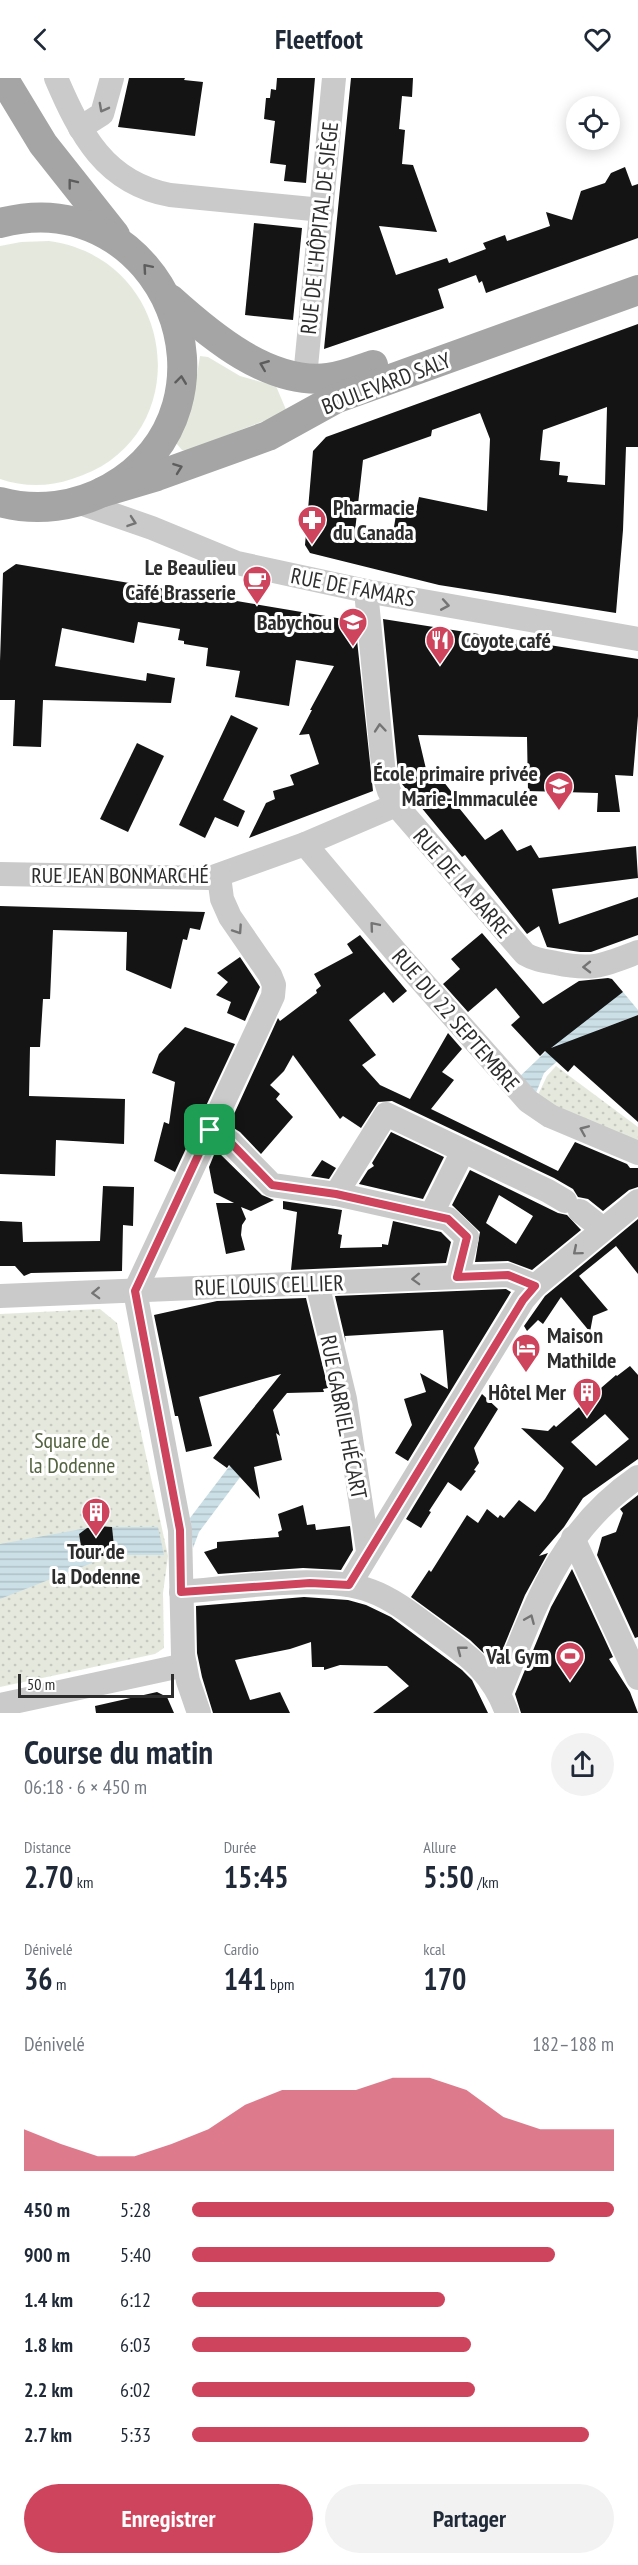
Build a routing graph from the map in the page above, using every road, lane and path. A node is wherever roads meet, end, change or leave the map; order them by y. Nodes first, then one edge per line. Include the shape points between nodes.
1 (3, 78) edge
2 (56, 78) edge
3 (112, 78) edge
4 (334, 78) edge
5 (80, 128) junction
6 (322, 210) junction
7 (0, 223) edge
8 (122, 245) junction
9 (638, 269) edge
10 (638, 290) edge
11 (166, 295) junction
12 (305, 377) junction
13 (90, 497) junction
14 (12, 505) edge
15 (0, 529) edge
16 (366, 591) junction
17 (638, 639) edge
18 (396, 805) junction
19 (305, 844) junction
20 (0, 874) edge
21 (219, 876) junction
22 (638, 952) edge
23 (210, 1130) junction
24 (463, 1151) junction
25 (638, 1153) edge
26 (336, 1194) junction
27 (638, 1201) edge
28 (431, 1215) junction
29 (603, 1229) junction
30 (457, 1277) junction
31 (317, 1283) junction
32 (535, 1286) junction
33 (135, 1291) junction
34 (0, 1296) edge
35 (638, 1477) edge
36 (573, 1538) junction
37 (368, 1551) junction
38 (349, 1585) junction
39 (181, 1592) junction
40 (184, 1665) junction
41 (638, 1678) edge
42 (503, 1702) edge
43 (0, 1706) edge
44 (199, 1713) edge

8 -> 1 main road via 56,162
2 - 5 street
3 -> 5 street via 102,114
4 - 6 street, RUE DE L'HÔPITAL DE SIÈGE
5 - 6 street via 117,174 147,189 170,195
6 - 12 street, RUE DE L'HÔPITAL DE SIÈGE
7 - 8 main road via 60,219 92,228
11 -> 8 main road via 147,267
9 - 12 main road, BOULEVARD SALY via 351,372 327,378
13 -> 10 main road, BOULEVARD SALY via 268,436 334,399
12 -> 11 main road, BOULEVARD SALY via 242,355 208,333
13 -> 11 main road via 126,478 150,454 176,407 182,381 182,347
13 - 14 main road, BOULEVARD SALY via 51,507
13 -> 16 street, RUE DE FAMARS via 237,563
14 - 15 main road
16 -> 17 street, RUE DE FAMARS
18 -> 16 street, RUE DE LA BARRE via 384,775
18 - 19 street, RUE JEAN BONMARCHÉ
22 -> 18 street, RUE DE LA BARRE via 591,968 534,959 520,949
19 - 21 street, RUE JEAN BONMARCHÉ
25 -> 19 street, RUE DU 22 SEPTEMBRE via 550,1116 528,1101
20 - 21 street, RUE JEAN BONMARCHÉ via 195,879
21 -> 23 street via 225,908 270,975 274,991
23 - 26 street via 230,1142 272,1185
23 - 33 street
24 - 26 street via 386,1114
24 - 28 street
24 - 29 street via 548,1191
26 - 28 street
27 - 29 street
28 - 30 street via 448,1219 467,1237
29 -> 32 street
30 -> 31 street, RUE LOUIS CELLIER
30 - 32 street, RUE LOUIS CELLIER via 508,1275
31 - 33 street, RUE LOUIS CELLIER
31 - 37 street, RUE GABRIEL HÉCART via 345,1399
32 - 37 street
33 -> 34 street, RUE LOUIS CELLIER
33 - 39 street via 180,1530
35 - 36 street via 604,1504
36 - 41 street
42 -> 36 street via 546,1581
37 - 38 street
38 - 39 street via 310,1583
42 -> 38 street via 475,1662 456,1646 380,1594
39 - 40 street
40 - 43 street
40 - 44 street

